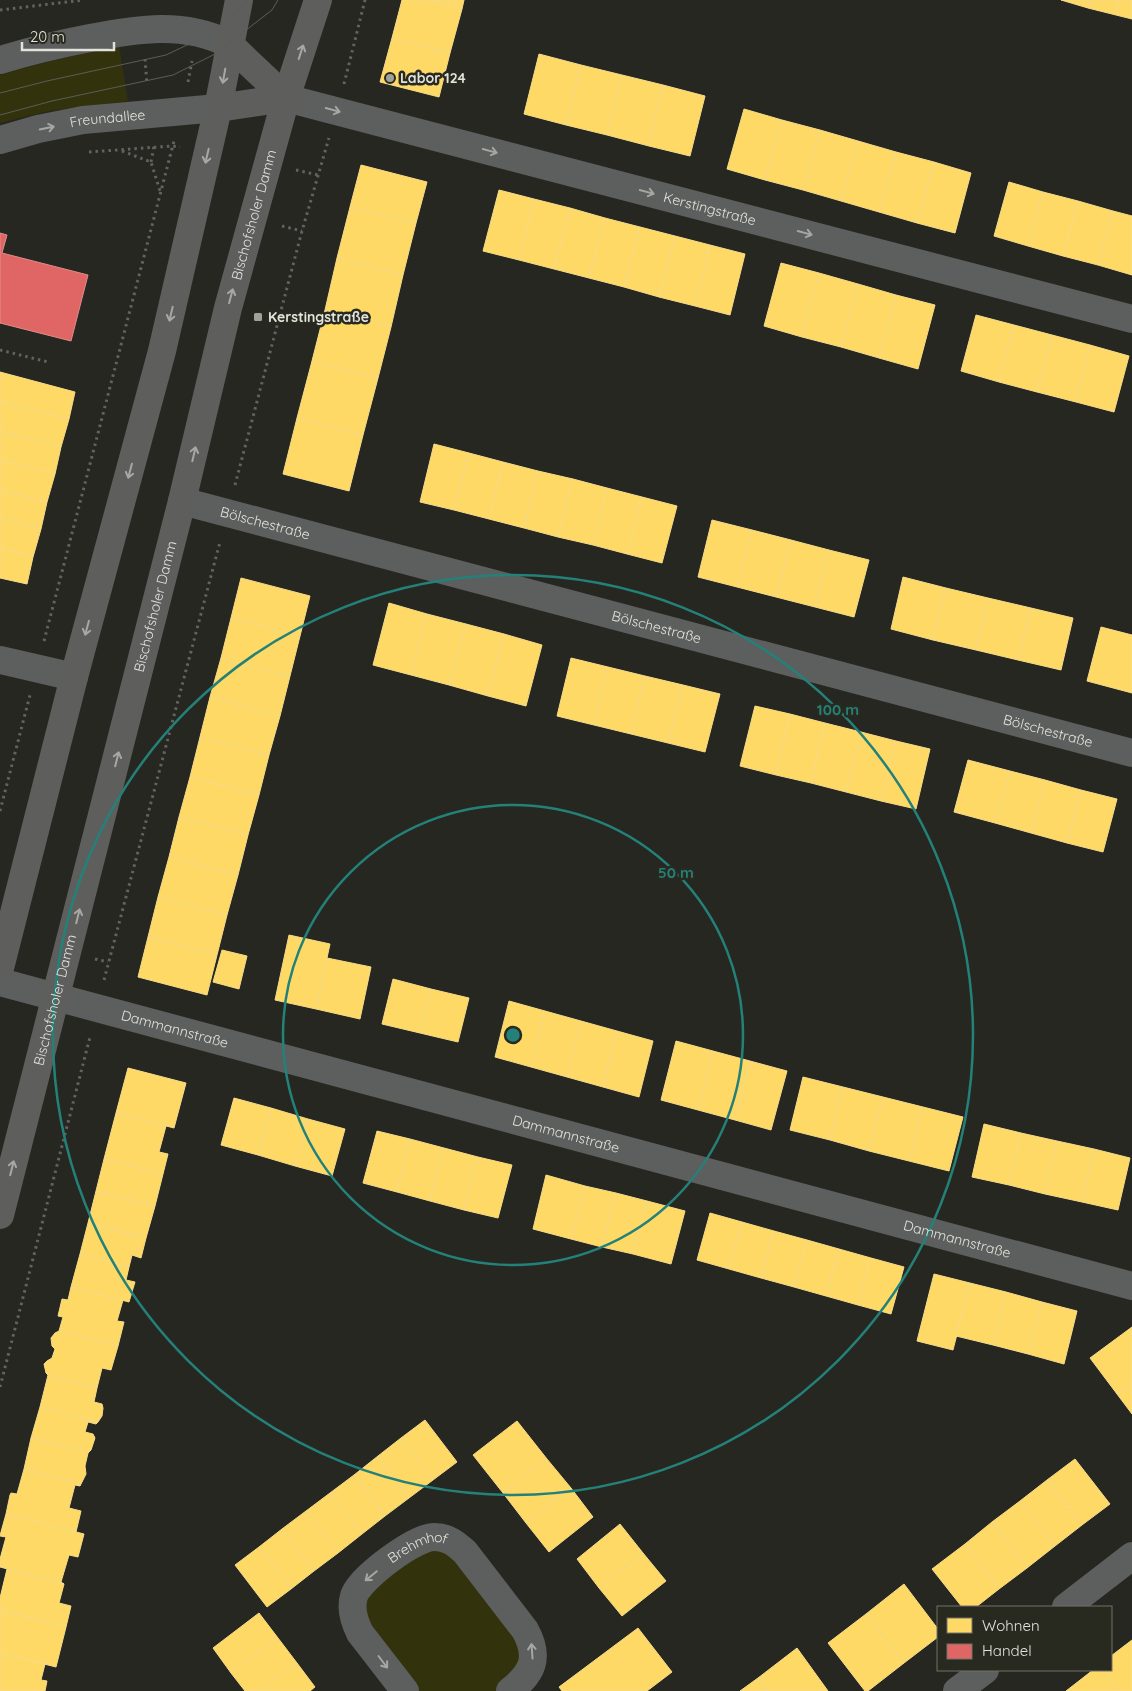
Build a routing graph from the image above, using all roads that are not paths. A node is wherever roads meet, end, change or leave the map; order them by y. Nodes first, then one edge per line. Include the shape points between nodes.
1 (239, 0) edge
2 (318, 0) edge
3 (229, 44) junction
4 (0, 60) edge
5 (286, 98) junction
6 (218, 108) junction
7 (0, 140) edge
8 (1132, 319) edge
9 (182, 501) junction
10 (0, 660) edge
11 (74, 677) junction
12 (1132, 753) edge
13 (0, 968) edge
14 (0, 982) edge
15 (56, 997) junction
16 (0, 1216) edge
17 (1132, 1286) edge
18 (1132, 1556) edge
19 (1067, 1606) edge
20 (984, 1671) edge
21 (405, 1691) edge
22 (510, 1691) edge
23 (957, 1691) edge

1 - 3 main road
5 -> 2 main road, Bischofsholer Damm
3 - 4 street via 198,33 133,29 45,46
3 - 5 main road
3 -> 6 main road
5 - 6 main road
5 -> 8 street, Kerstingstraße
9 -> 5 main road, Bischofsholer Damm via 228,308
7 -> 6 street, Freundallee via 83,120
6 -> 11 main road via 162,351
9 - 12 street, Bölschestraße
15 -> 9 main road, Bischofsholer Damm
10 - 11 street
11 - 13 main road
14 - 15 street, Dammannstraße
16 -> 15 main road, Bischofsholer Damm
15 - 17 street, Dammannstraße
18 - 19 street
20 - 23 street
22 -> 21 street, Brehmhof via 527,1675 532,1664 531,1641 465,1552 445,1538 434,1537 411,1545 366,1579 353,1598 352,1610 360,1633

